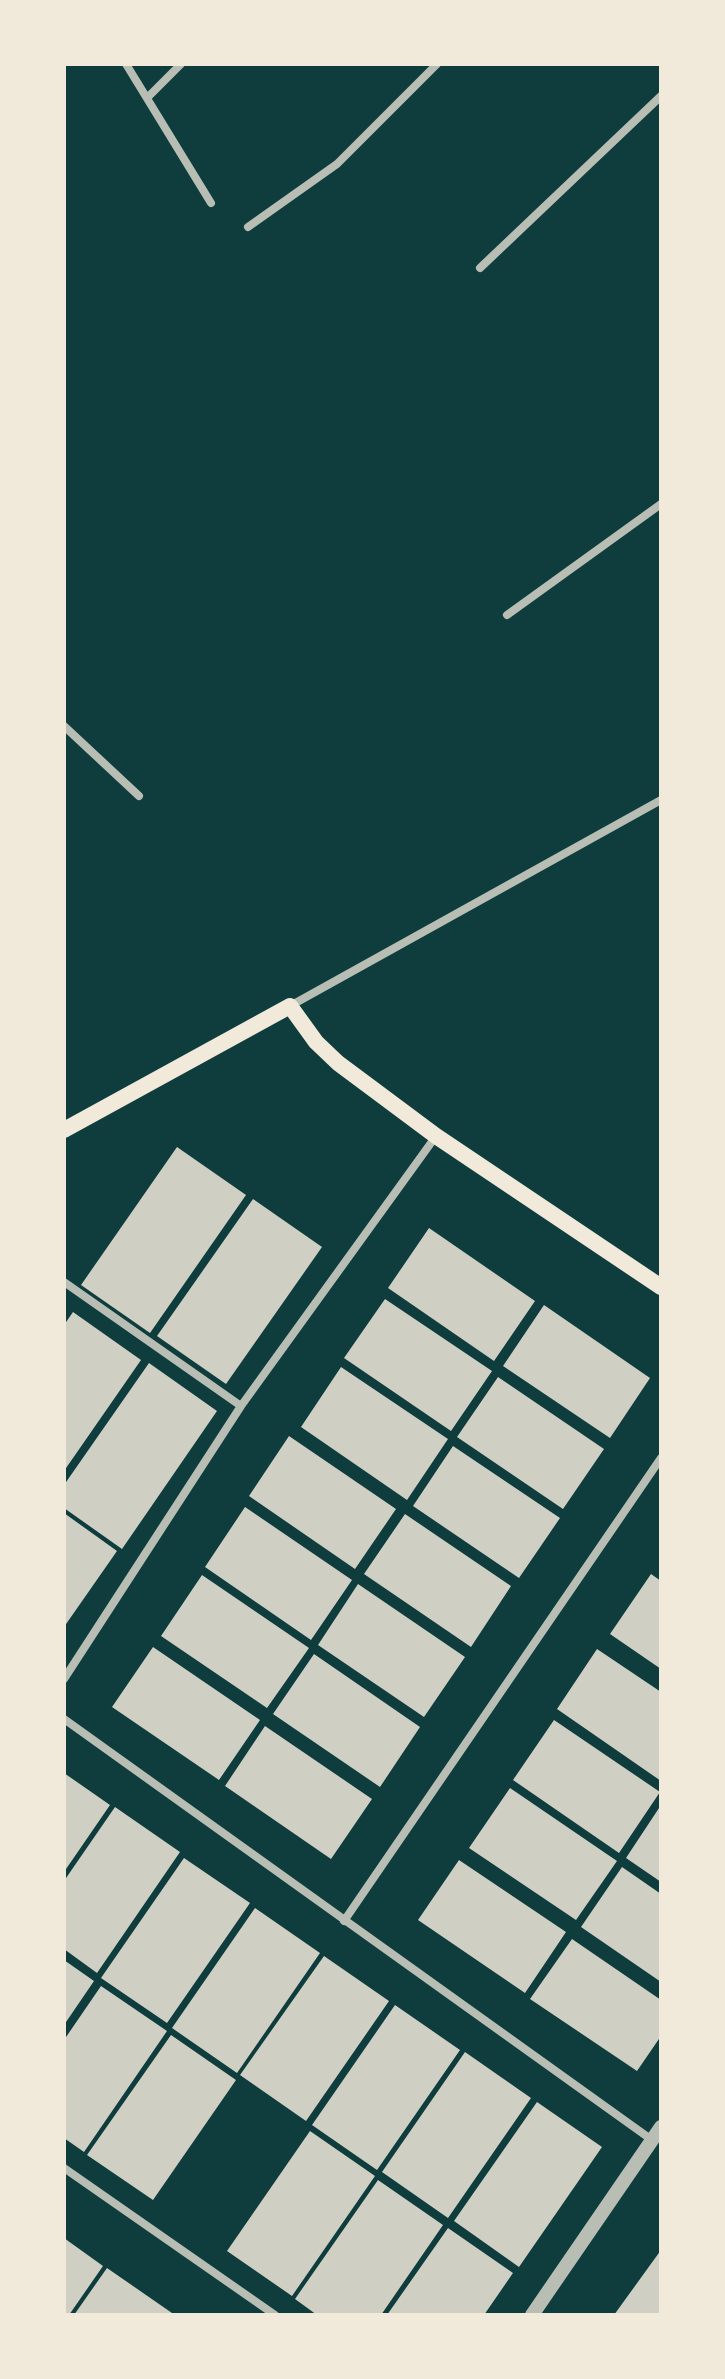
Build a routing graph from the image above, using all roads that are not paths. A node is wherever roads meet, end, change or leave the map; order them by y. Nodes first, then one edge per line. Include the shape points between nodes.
1 (126, 64) edge
2 (181, 64) edge
3 (437, 64) edge
4 (661, 96) edge
5 (147, 98) junction
6 (211, 203) dead end
7 (248, 227) dead end
8 (480, 268) dead end
9 (661, 504) edge
10 (507, 615) dead end
11 (64, 726) edge
12 (139, 796) dead end
13 (661, 800) edge
14 (290, 1006) junction
15 (64, 1130) edge
16 (436, 1136) junction
17 (64, 1282) edge
18 (661, 1287) edge
19 (241, 1406) junction
20 (661, 1458) edge
21 (64, 1679) edge
22 (64, 1719) edge
23 (344, 1921) junction
24 (657, 2133) edge
25 (64, 2168) edge
26 (275, 2315) edge
27 (532, 2315) edge

1 - 5 street
2 - 5 street
3 - 7 street via 337,164
4 - 8 street
5 - 6 street
9 - 10 street
11 - 12 street
13 - 14 street
14 - 15 main road
14 - 16 main road via 338,1063
16 - 18 main road
16 - 19 street
17 - 19 street
19 - 21 street
20 - 23 street
22 - 23 street
23 - 24 street
24 - 27 street
25 - 26 street

